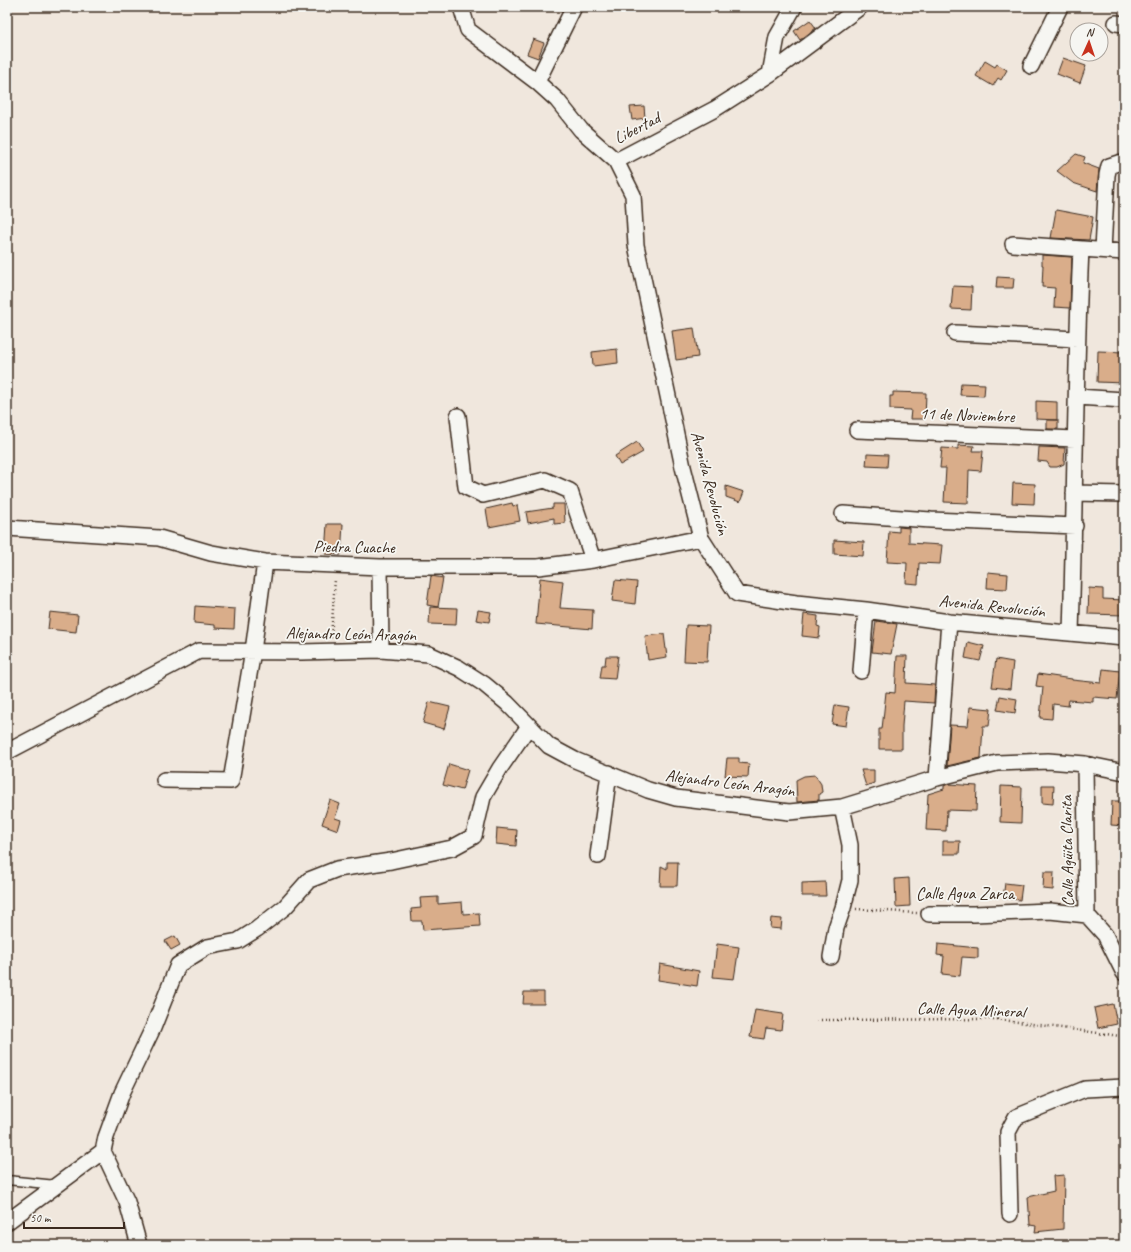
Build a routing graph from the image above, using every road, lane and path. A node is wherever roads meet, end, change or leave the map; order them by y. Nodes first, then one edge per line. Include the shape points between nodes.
1 (461, 7) edge
2 (794, 7) edge
3 (860, 7) edge
4 (1060, 7) edge
5 (574, 9) dead end
6 (1031, 66) dead end
7 (770, 74) junction
8 (537, 82) junction
9 (616, 161) junction
10 (1124, 162) edge
11 (1013, 244) dead end
12 (1081, 250) junction
13 (1103, 250) junction
14 (1124, 252) edge
15 (954, 333) dead end
16 (1077, 339) junction
17 (1076, 397) junction
18 (1124, 400) edge
19 (458, 416) dead end
20 (857, 430) dead end
21 (1075, 439) junction
22 (1074, 493) junction
23 (1124, 494) edge
24 (843, 514) dead end
25 (1075, 526) junction
26 (7, 528) edge
27 (701, 538) junction
28 (593, 560) junction
29 (265, 562) junction
30 (335, 566) junction
31 (380, 567) junction
32 (866, 610) junction
33 (949, 622) junction
34 (1071, 633) junction
35 (1124, 638) edge
36 (381, 650) junction
37 (253, 651) junction
38 (330, 651) junction
39 (861, 671) dead end
40 (530, 726) junction
41 (7, 752) edge
42 (1085, 764) junction
43 (1124, 772) edge
44 (609, 773) junction
45 (937, 778) junction
46 (164, 780) dead end
47 (842, 807) junction
48 (598, 856) dead end
49 (843, 908) junction
50 (929, 914) joint
51 (1087, 916) junction
52 (831, 957) dead end
53 (1124, 973) edge
54 (817, 1020) dead end
55 (1124, 1035) edge
56 (1124, 1087) edge
57 (103, 1151) junction
58 (7, 1180) edge
59 (57, 1186) junction
60 (1010, 1214) dead end
61 (7, 1222) edge
62 (139, 1245) edge

1 - 8 street, Libertad via 468,30
2 - 7 street via 777,37
3 - 7 street, Libertad
4 - 6 street
5 - 8 street
7 - 9 street, Libertad via 715,109
8 - 9 street, Libertad via 557,100 581,130
9 - 27 street, Avenida Revolución via 633,195 636,245 682,467
10 - 13 street via 1109,166 1108,170
11 - 12 street
12 - 13 street
12 - 16 street
13 - 14 street
15 - 16 street
16 - 17 street
17 - 18 street
17 - 21 street
19 - 28 street via 466,487 483,495 545,480 570,490
20 - 21 street, 11 de Noviembre
21 - 22 street
22 - 23 street
22 - 25 street
24 - 25 street
25 - 34 street
26 - 29 street, Piedra Cuache via 159,538 211,553
27 - 28 street, Piedra Cuache
27 - 32 street, Avenida Revolución via 737,594
28 - 31 street, Piedra Cuache via 538,567
29 - 30 street, Piedra Cuache
29 - 37 street
30 - 31 street, Piedra Cuache
30 - 38 path
31 - 36 street
32 - 33 street, Avenida Revolución
32 - 39 street
33 - 34 street, Avenida Revolución
33 - 45 street
34 - 35 street, Avenida Revolución
36 - 38 street, Alejandro León Aragón
36 - 40 street, Alejandro León Aragón via 429,654 459,668 484,684
37 - 38 street, Alejandro León Aragón
37 - 41 street, Alejandro León Aragón via 199,651
37 - 46 street via 231,781
40 - 44 street, Alejandro León Aragón via 549,746 575,760
40 - 57 street via 483,797 474,836 452,848 337,869 309,880 285,907 238,941 207,947 178,965 153,1028 122,1093
42 - 43 street, Alejandro León Aragón
42 - 45 street, Alejandro León Aragón via 1048,761 997,763
42 - 51 street, Calle Agüita Clarita
44 - 47 street, Alejandro León Aragón via 648,790 676,798 789,812
44 - 48 street
45 - 47 street, Alejandro León Aragón
47 - 49 street via 850,845 850,880
49 - 50 path, Calle Agua Zarca
49 - 52 street via 836,928
50 - 51 street, Calle Agua Zarca via 1050,911
51 - 53 street, Calle Agüita Clarita via 1105,935
54 - 55 path, Calle Agua Mineral via 996,1019
56 - 60 street via 1085,1089 1016,1117 1008,1132
57 - 59 street
57 - 62 street via 128,1202
58 - 59 lane
59 - 61 street

